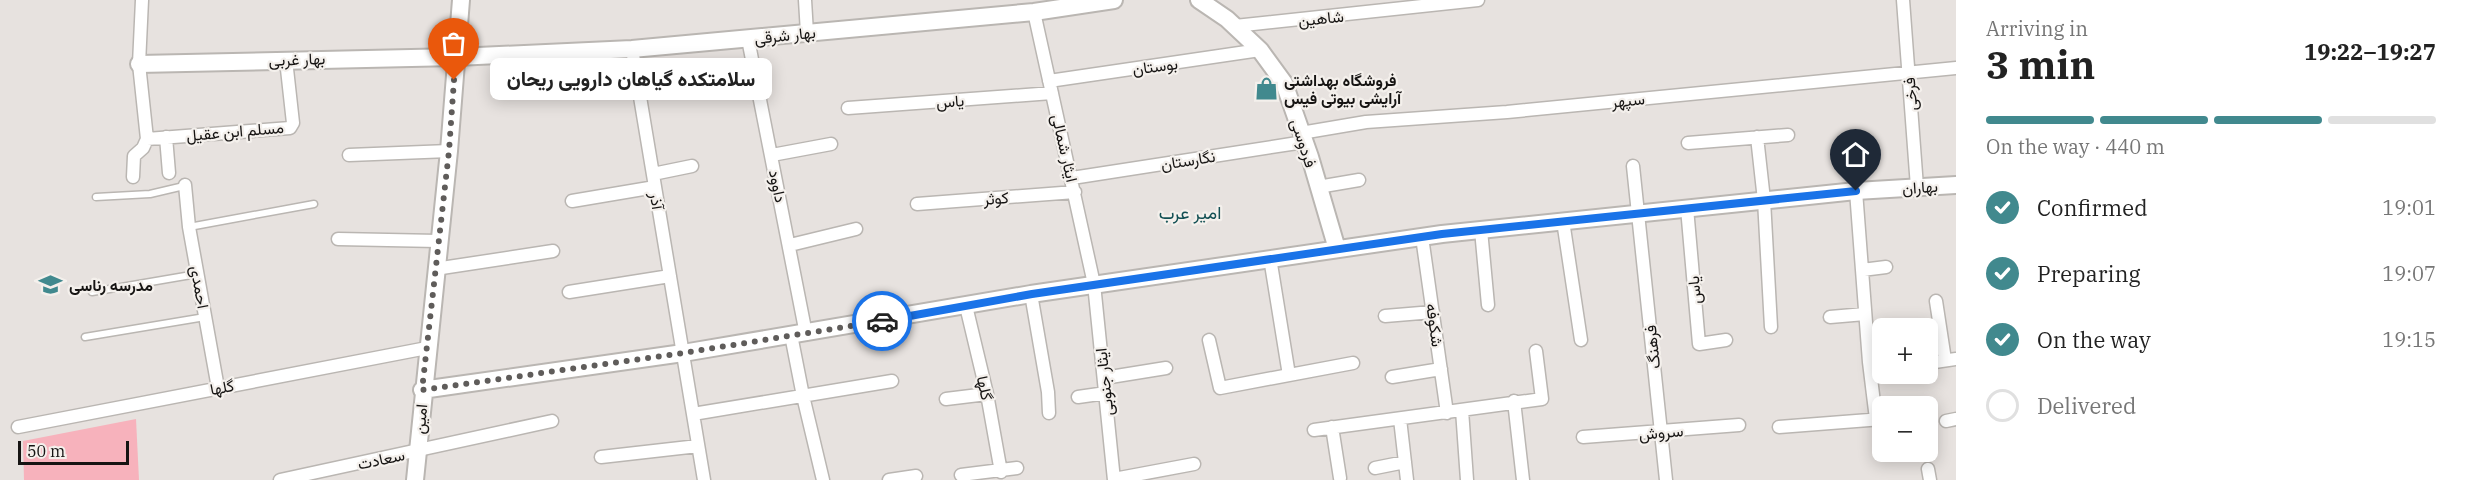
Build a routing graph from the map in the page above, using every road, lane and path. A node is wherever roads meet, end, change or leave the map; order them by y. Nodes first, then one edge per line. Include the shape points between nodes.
1 (142, 0) edge
2 (461, 0) edge
3 (805, 0) edge
4 (1107, 0) edge
5 (1199, 0) edge
6 (1478, 0) edge
7 (1904, 0) edge
8 (1034, 12) junction
9 (1235, 26) junction
10 (807, 33) junction
11 (748, 39) junction
12 (632, 49) junction
13 (1260, 50) junction
14 (456, 57) junction
15 (286, 60) junction
16 (139, 64) junction
17 (1956, 68) edge
18 (1909, 72) junction
19 (1051, 87) junction
20 (848, 108) dead end
21 (1788, 135) dead end
22 (166, 137) junction
23 (1303, 137) junction
24 (1757, 137) junction
25 (147, 139) junction
26 (1688, 143) dead end
27 (831, 144) dead end
28 (449, 151) junction
29 (349, 155) dead end
30 (772, 155) junction
31 (692, 165) dead end
32 (1633, 166) dead end
33 (169, 173) dead end
34 (652, 174) junction
35 (133, 177) dead end
36 (1072, 178) junction
37 (1359, 180) dead end
38 (185, 185) joint
39 (1956, 185) edge
40 (655, 187) junction
41 (1318, 187) junction
42 (1917, 187) junction
43 (1856, 191) junction
44 (1074, 192) junction
45 (96, 197) dead end
46 (1764, 200) junction
47 (572, 201) dead end
48 (314, 204) dead end
49 (916, 204) dead end
50 (1688, 208) junction
51 (1638, 213) junction
52 (1563, 221) junction
53 (189, 227) junction
54 (856, 229) dead end
55 (1481, 230) junction
56 (1422, 237) junction
57 (338, 238) dead end
58 (438, 241) junction
59 (790, 245) junction
60 (1337, 249) junction
61 (553, 251) dead end
62 (1270, 258) junction
63 (1886, 267) dead end
64 (435, 269) junction
65 (1862, 270) junction
66 (198, 274) junction
67 (670, 276) junction
68 (1094, 284) junction
69 (92, 292) dead end
70 (569, 292) dead end
71 (1032, 294) junction
72 (1936, 302) dead end
73 (1488, 305) dead end
74 (966, 306) junction
75 (1433, 312) junction
76 (1865, 314) junction
77 (1385, 316) dead end
78 (206, 317) junction
79 (1830, 317) dead end
80 (1771, 327) dead end
81 (799, 335) junction
82 (85, 337) dead end
83 (1209, 340) dead end
84 (1581, 340) dead end
85 (1726, 340) dead end
86 (427, 348) junction
87 (1536, 351) dead end
88 (683, 353) junction
89 (1953, 360) edge
90 (1938, 362) edge
91 (1353, 363) dead end
92 (1166, 368) dead end
93 (1441, 369) junction
94 (1289, 375) junction
95 (1392, 377) dead end
96 (1104, 378) junction
97 (892, 381) dead end
98 (218, 388) junction
99 (422, 390) junction
100 (1106, 393) junction
101 (987, 394) junction
102 (803, 396) junction
103 (1876, 396) edge
104 (1078, 397) dead end
105 (946, 399) dead end
106 (1514, 401) junction
107 (1462, 410) junction
108 (1049, 413) dead end
109 (1447, 413) junction
110 (693, 414) junction
111 (1400, 419) junction
112 (1872, 420) edge
113 (552, 421) dead end
114 (1739, 425) dead end
115 (18, 427) dead end
116 (1332, 427) junction
117 (1779, 427) dead end
118 (1314, 430) dead end
119 (1660, 432) junction
120 (1583, 437) dead end
121 (698, 446) junction
122 (417, 452) junction
123 (601, 457) dead end
124 (1405, 462) junction
125 (1194, 464) dead end
126 (1017, 468) dead end
127 (1375, 468) dead end
128 (1001, 472) junction
129 (961, 475) dead end
130 (916, 476) dead end
131 (1340, 478) dead end
132 (280, 480) edge
133 (415, 480) edge
134 (705, 480) edge
135 (822, 480) edge
136 (889, 480) edge
137 (1114, 480) edge
138 (1407, 480) edge
139 (1467, 480) edge
140 (1523, 480) edge
141 (1665, 480) edge

1 - 16 street
2 - 14 street, امین
3 - 10 street
4 - 8 street, بهار شرقی
5 - 9 street, فردوسی
6 - 9 street, شاهین
7 - 18 street, فرخی
8 - 10 street, بهار شرقی
8 - 19 street, ایثار شمالی
9 - 13 street, فردوسی
10 - 11 street, بهار شرقی
11 - 12 street, بهار شرقی
11 - 30 street, داوود
12 - 14 street, بهار شرقی
12 - 34 street, آذر
13 - 19 street, بوستان
13 - 23 street, فردوسی via 1284,83
14 - 15 street, بهار غربی
14 - 28 street, امین
15 - 16 street, بهار غربی
15 - 22 street, مسلم ابن عقیل via 293,123 290,128
16 - 25 street
17 - 18 street, سپهر
18 - 23 street, سپهر via 1508,112 1366,122
18 - 42 street, فرخی
19 - 20 street, یاس
19 - 36 street, ایثار شمالی
21 - 24 street
22 - 25 street, مسلم ابن عقیل
22 - 33 street
23 - 36 street, نگارستان
23 - 41 street, فردوسی
24 - 26 street
24 - 46 street
25 - 35 street via 134,156
27 - 30 street
28 - 29 street
28 - 58 street, امین
30 - 59 street, داوود
31 - 34 street
32 - 51 street, فرهنگ
34 - 40 street, آذر
36 - 44 street, ایثار شمالی
37 - 41 street
38 - 45 lane via 150,194
38 - 53 street, احمدی
39 - 42 street, بهاران
40 - 47 street
40 - 67 street, آذر
41 - 60 street, فردوسی
42 - 43 street, بهاران
43 - 46 street, بهاران
43 - 65 street
44 - 49 street, کوثر
44 - 68 street, ایثار شمالی
46 - 50 street, بهاران
46 - 80 street
48 - 53 lane
50 - 51 street, بهاران
50 - 85 street, یاس via 1698,344
51 - 52 street, بهاران
51 - 119 street, فرهنگ
52 - 55 street, بهاران
52 - 84 street
53 - 66 street, احمدی
54 - 59 street
55 - 56 street, بهاران
55 - 73 street
56 - 60 street, بهاران
56 - 75 street, شکوفه
57 - 58 street
58 - 64 street, امین
59 - 81 street, داوود
60 - 62 street, بهاران
61 - 64 street
62 - 68 street, بهاران
62 - 94 street
63 - 65 street
64 - 86 street, امین
65 - 76 street
66 - 69 lane
66 - 78 street, احمدی
67 - 70 street
67 - 88 street, آذر
68 - 71 street, بهاران
68 - 96 street, ایثار جنوبی
71 - 74 street, بهاران
71 - 108 street
72 - 89 street
74 - 81 street, بهاران
74 - 101 street, گلها
75 - 77 street
75 - 93 street, شکوفه
76 - 79 street
76 - 103 street
78 - 82 lane
78 - 98 street, احمدی
81 - 88 street, بهاران
81 - 102 street, داوود
83 - 94 street via 1220,388
86 - 98 street, گلها
86 - 99 street, امین
87 - 106 street via 1542,399
88 - 99 street, بهاران
88 - 110 street, آذر
89 - 90 street
91 - 94 street
92 - 96 street
93 - 95 street
93 - 109 street, شکوفه
96 - 100 street, ایثار جنوبی
97 - 102 street
98 - 115 street, گلها
99 - 122 street, امین
100 - 104 street
100 - 137 street, ایثار جنوبی
101 - 105 street
101 - 128 street, گلها
102 - 110 street
102 - 135 street, داوود
106 - 107 street
106 - 140 street
107 - 109 street
107 - 139 street
109 - 111 street
110 - 121 street, آذر
111 - 116 street
111 - 124 street
112 - 117 street
113 - 122 street, سعادت
114 - 119 street, سروش
116 - 118 street
116 - 131 street
119 - 120 street, سروش
119 - 141 street, فرهنگ
121 - 123 street
121 - 134 street, آذر
122 - 132 street, سعادت
122 - 133 street, امین
124 - 127 street
124 - 138 street
125 - 137 street
126 - 128 street
128 - 129 street
130 - 136 street

